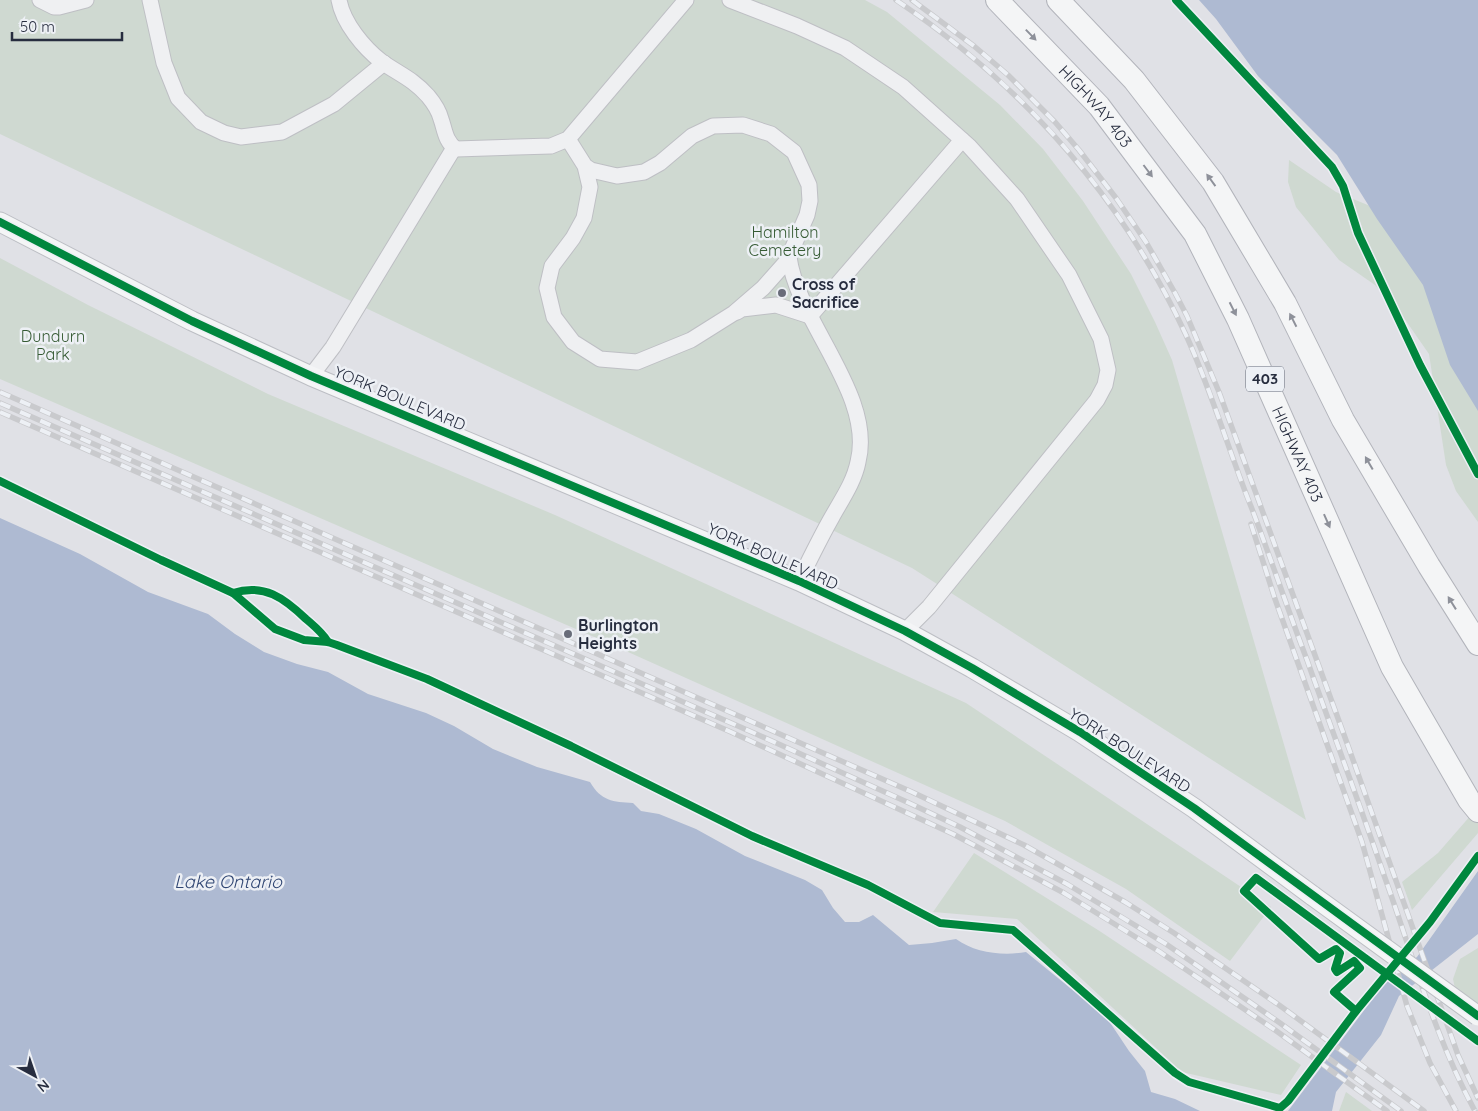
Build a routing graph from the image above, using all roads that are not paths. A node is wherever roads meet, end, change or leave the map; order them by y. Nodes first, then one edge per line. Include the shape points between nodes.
1 (40, 0) edge
2 (86, 0) edge
3 (150, 0) edge
4 (339, 0) edge
5 (686, 0) edge
6 (730, 0) edge
7 (997, 0) edge
8 (1058, 0) edge
9 (384, 63) junction
10 (568, 139) junction
11 (962, 140) junction
12 (454, 148) junction
13 (585, 166) junction
14 (0, 222) edge
15 (789, 257) junction
16 (734, 313) junction
17 (810, 316) junction
18 (311, 376) junction
19 (799, 581) junction
20 (905, 632) junction
21 (1478, 644) edge
22 (1474, 805) edge
23 (1478, 1016) edge

1 - 2 lane via 54,7
3 - 9 lane via 164,63 178,98 201,122 224,134 241,137 282,132 334,104
4 - 9 lane via 357,38
5 - 10 lane
6 - 11 lane via 845,48 903,87
7 -> 22 highway, HIGHWAY 403 / 403 via 1099,106 1195,234 1238,319 1392,666
21 -> 8 highway via 1344,420 1285,303 1213,182 1134,80
9 - 12 lane via 414,81 430,97
10 - 12 lane via 551,146
10 - 13 lane
11 - 17 lane
11 - 20 lane via 1017,199 1069,275 1101,339 1108,370 1105,386 1097,400 929,607
12 - 18 lane via 333,347
13 - 15 lane via 617,176 644,172 692,136 713,126 743,125 771,134 794,152 809,185 807,215
13 - 16 lane via 590,187 584,218 552,266 547,288 554,317 573,342 600,358 637,362 691,340
14 - 18 main road, YORK BOULEVARD via 192,321
15 - 16 lane via 763,288
15 - 17 lane via 798,290
16 - 17 lane via 776,305
17 - 19 lane via 855,406 861,433 859,460 853,478
18 - 19 main road, YORK BOULEVARD
19 - 20 main road, YORK BOULEVARD
20 - 23 main road, YORK BOULEVARD, bridge via 1080,732 1194,808

